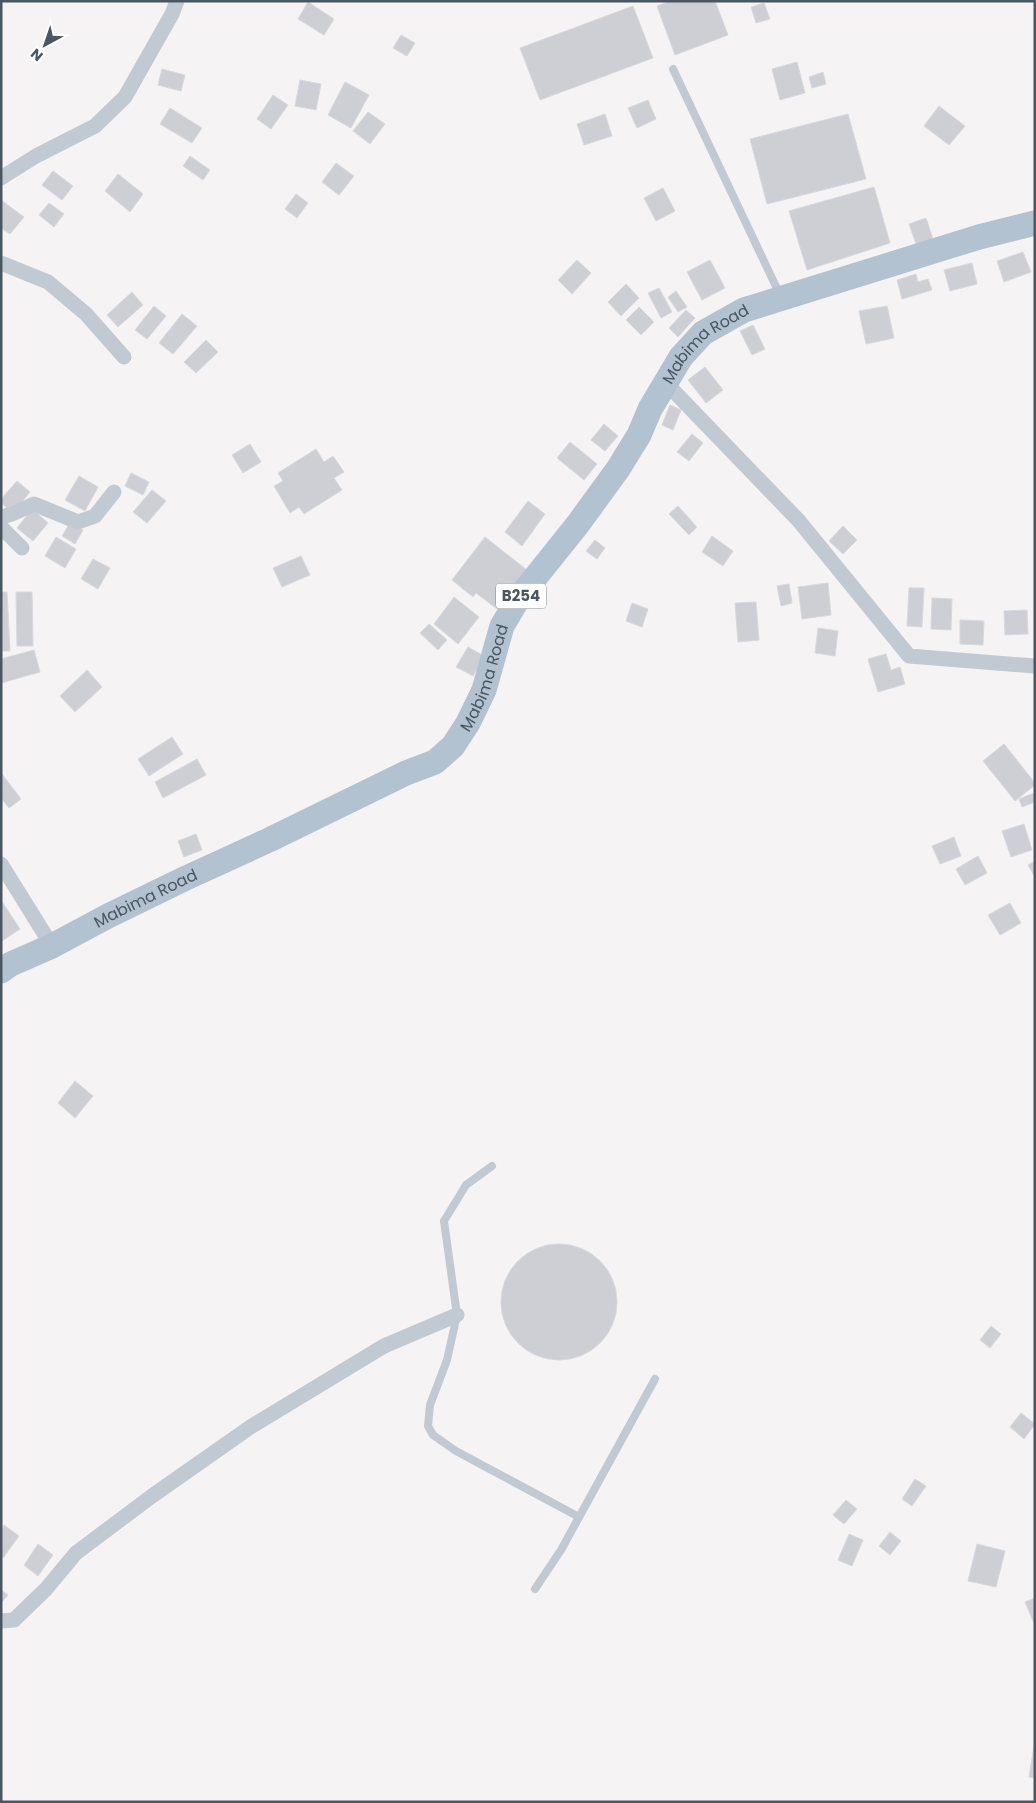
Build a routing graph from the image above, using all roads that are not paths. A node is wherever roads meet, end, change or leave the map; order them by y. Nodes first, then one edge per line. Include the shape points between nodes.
1 (177, 1) edge
2 (673, 69) dead end
3 (1, 178) edge
4 (1035, 223) edge
5 (1, 263) edge
6 (782, 299) junction
7 (124, 357) dead end
8 (665, 382) junction
9 (114, 492) dead end
10 (1, 517) edge
11 (1, 527) edge
12 (22, 548) dead end
13 (1035, 666) edge
14 (1, 864) edge
15 (52, 946) junction
16 (1, 971) edge
17 (492, 1166) dead end
18 (457, 1315) junction
19 (656, 1379) dead end
20 (579, 1516) junction
21 (535, 1589) dead end
22 (1, 1621) edge

1 - 3 street via 125,97 95,126
2 - 6 lane
4 - 6 main road, Mabima Road / B254 via 979,237
5 - 7 street via 48,282 86,314
6 - 8 main road, Mabima Road / B254 via 744,310 703,333 680,357
8 - 13 street via 798,521 909,656
8 - 15 main road, Mabima Road / B254 via 618,469 518,599 502,626 484,690 454,746 435,762 177,882
9 - 10 street via 95,516 78,522 34,504
11 - 12 street
14 - 15 street
15 - 16 main road, Mabima Road / B254
17 - 18 lane via 466,1185 444,1221
18 - 20 lane via 447,1360 430,1405 428,1426 433,1435 456,1451
18 - 22 street via 384,1346 252,1426 76,1553 14,1620
19 - 20 lane
20 - 21 lane

